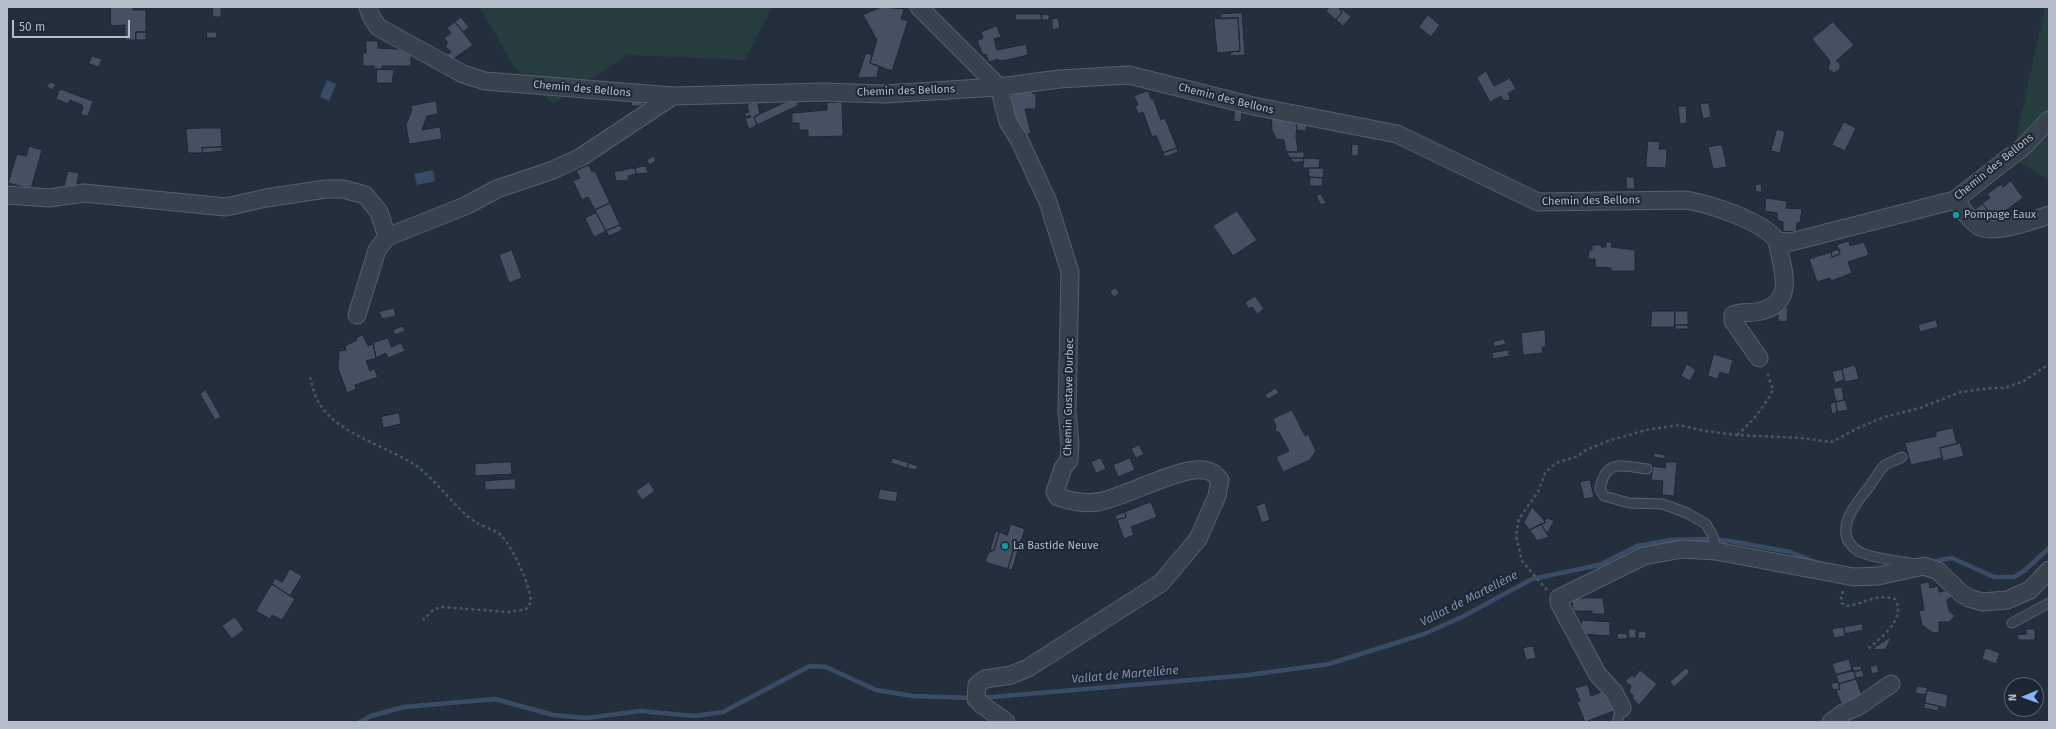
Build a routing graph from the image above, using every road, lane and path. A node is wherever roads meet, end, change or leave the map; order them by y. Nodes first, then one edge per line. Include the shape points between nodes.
1 (368, 7) edge
2 (919, 7) edge
3 (999, 87) junction
4 (673, 96) junction
5 (2049, 120) edge
6 (7, 196) edge
7 (1955, 200) junction
8 (2049, 215) edge
9 (387, 237) junction
10 (1777, 241) junction
11 (357, 315) dead end
12 (1759, 358) joint
13 (2049, 364) edge
14 (310, 377) dead end
15 (1736, 435) junction
16 (1902, 457) dead end
17 (1647, 469) dead end
18 (1714, 543) junction
19 (1924, 566) junction
20 (2049, 570) edge
21 (1848, 576) junction
22 (1559, 598) junction
23 (2049, 603) edge
24 (423, 620) dead end
25 (2012, 623) dead end
26 (1868, 648) dead end
27 (1891, 684) dead end
28 (1620, 715) edge
29 (1006, 722) edge
30 (1831, 722) edge

1 - 4 street, Chemin des Bellons via 378,27 463,74 484,81
2 - 3 street
3 - 4 street, Chemin des Bellons via 885,94 822,92
3 - 10 street, Chemin des Bellons via 1059,79 1129,75 1253,106 1396,134 1538,202 1686,200 1707,203 1763,227
3 - 29 street, Chemin Gustave Durbec via 1008,122 1019,139 1048,202 1070,272 1067,411 1069,460 1063,468 1055,492 1058,497 1076,502 1096,502 1172,475 1194,471 1208,471 1220,480 1217,496 1198,539 1161,583 1028,668 1011,675 985,679 977,685 976,698
4 - 9 street via 581,157 553,170 497,189 466,206
5 - 7 street, Chemin des Bellons via 2024,146
6 - 9 street via 49,198 84,193 226,207 266,198 343,189 365,195 379,212
7 - 8 street via 1982,228 2017,225
7 - 10 street, Chemin des Bellons via 1791,242
9 - 11 street via 377,250
10 - 12 street via 1785,285 1782,296 1774,307 1759,312 1733,315 1733,321
12 - 15 path via 1773,390 1754,418
13 - 15 path via 2024,381 2004,388 1960,392 1920,408 1884,417 1832,442
14 - 24 path via 314,394 323,410 332,419 415,465 476,523 501,535 531,592 531,602 526,609 509,612 441,607 433,610
15 - 22 path via 1705,432 1679,425 1646,430 1586,450 1578,456 1556,463 1544,474 1538,490 1519,519 1517,543 1522,561 1548,590
16 - 19 lane via 1884,466 1853,507 1848,516 1846,534 1849,543 1858,551
17 - 18 lane via 1611,467 1602,476 1600,489 1604,496 1616,501 1663,504 1687,513 1706,524
18 - 21 street
18 - 22 street via 1644,556
19 - 20 street via 1938,571 1962,594 1982,602 2007,600 2030,590
19 - 21 street via 1878,576
21 - 26 path via 1841,597 1842,603 1846,606 1876,596 1895,599 1898,604 1890,630
22 - 28 street via 1559,603 1595,670 1614,692
23 - 25 lane
27 - 30 street

